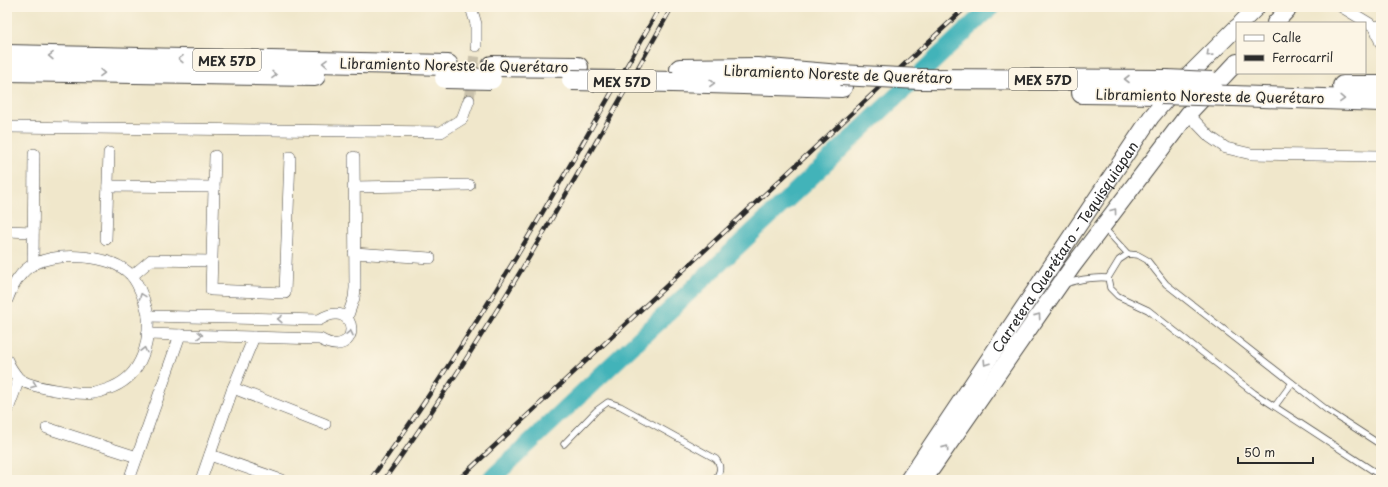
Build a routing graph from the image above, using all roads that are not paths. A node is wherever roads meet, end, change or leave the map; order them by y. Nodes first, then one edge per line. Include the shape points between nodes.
1 (471, 7) edge
2 (1257, 7) edge
3 (1290, 7) edge
4 (1342, 7) edge
5 (1242, 22) edge
6 (1276, 22) edge
7 (1378, 27) edge
8 (1236, 28) edge
9 (1381, 44) edge
10 (476, 46) tunnel mouth
11 (7, 55) edge
12 (1236, 63) edge
13 (7, 71) edge
14 (446, 72) junction
15 (1381, 86) edge
16 (1235, 90) junction
17 (469, 100) tunnel mouth
18 (1381, 100) edge
19 (1188, 114) junction
20 (7, 127) edge
21 (109, 153) dead end
22 (34, 154) dead end
23 (215, 156) dead end
24 (1381, 156) edge
25 (290, 157) dead end
26 (354, 157) dead end
27 (469, 185) dead end
28 (108, 186) junction
29 (214, 187) junction
30 (353, 187) junction
31 (1102, 227) junction
32 (7, 231) edge
33 (33, 232) junction
34 (106, 239) dead end
35 (354, 253) junction
36 (1128, 254) junction
37 (430, 258) dead end
38 (212, 262) junction
39 (33, 264) junction
40 (132, 276) junction
41 (1108, 278) junction
42 (1058, 287) junction
43 (7, 300) edge
44 (148, 316) junction
45 (347, 318) junction
46 (319, 320) junction
47 (147, 334) junction
48 (180, 335) junction
49 (254, 337) junction
50 (320, 339) junction
51 (7, 360) edge
52 (19, 379) junction
53 (1292, 383) junction
54 (233, 388) junction
55 (1275, 406) junction
56 (7, 412) edge
57 (326, 424) dead end
58 (47, 428) dead end
59 (564, 444) dead end
60 (1381, 445) edge
61 (210, 455) junction
62 (137, 457) junction
63 (1381, 476) edge
64 (129, 480) edge
65 (200, 480) edge
66 (281, 480) edge
67 (715, 480) edge
68 (908, 480) edge
69 (924, 480) edge

1 - 10 street via 476,24
2 - 5 main road
3 - 6 main road
4 - 7 street
7 - 9 street
8 -> 68 main road, Carretera Querétaro - Tequisquiapan via 1150,117
14 -> 11 highway, Libramiento Noreste de Querétaro / MEX 57D
12 - 19 main road, Carretera Querétaro - Tequisquiapan
13 -> 14 highway, Libramiento Noreste de Querétaro / MEX 57D
14 - 16 highway, Libramiento Noreste de Querétaro / MEX 57D, bridge via 674,76 920,85
15 - 16 highway, Libramiento Noreste de Querétaro / MEX 57D
16 -> 18 highway, Libramiento Noreste de Querétaro / MEX 57D
17 - 20 street via 462,119 441,132
19 - 24 street via 1226,148 1251,154
31 -> 19 main road, Carretera Querétaro - Tequisquiapan
21 - 28 street
22 - 33 street
23 - 29 street
25 - 38 street via 285,293 211,290
26 - 30 street
27 - 30 street
28 - 29 street
28 - 34 street
29 - 38 street
30 - 35 street
31 - 36 lane
31 - 42 main road, Carretera Querétaro - Tequisquiapan
32 - 33 street
33 - 39 street
35 - 37 street
35 - 45 street via 354,298
36 - 41 lane via 1119,260
36 - 53 lane via 1138,255 1147,260 1166,284
38 - 40 street via 150,260
39 - 40 street via 70,257 93,258 113,263
39 - 43 street via 17,281
44 -> 40 street via 142,293
41 - 42 lane via 1082,279
41 - 55 lane via 1110,288 1118,296 1148,310 1254,393
69 -> 42 main road, Carretera Querétaro - Tequisquiapan
46 -> 44 street
44 - 47 street
45 - 46 street via 333,313
50 -> 45 street via 335,346 343,344 352,332
46 - 50 street
47 - 48 street
52 -> 47 street via 39,387 66,392 94,393 117,385 133,372 143,356
48 -> 49 street
48 - 62 street
49 - 50 street
49 - 54 street
51 - 52 street
52 - 56 street
53 - 55 lane
53 - 60 lane via 1327,410
54 - 57 street
54 - 61 street
55 - 63 lane
58 - 62 street
59 - 67 lane via 608,402 620,406 716,459 720,464 720,472
61 - 65 street
61 - 66 street
62 - 64 street

